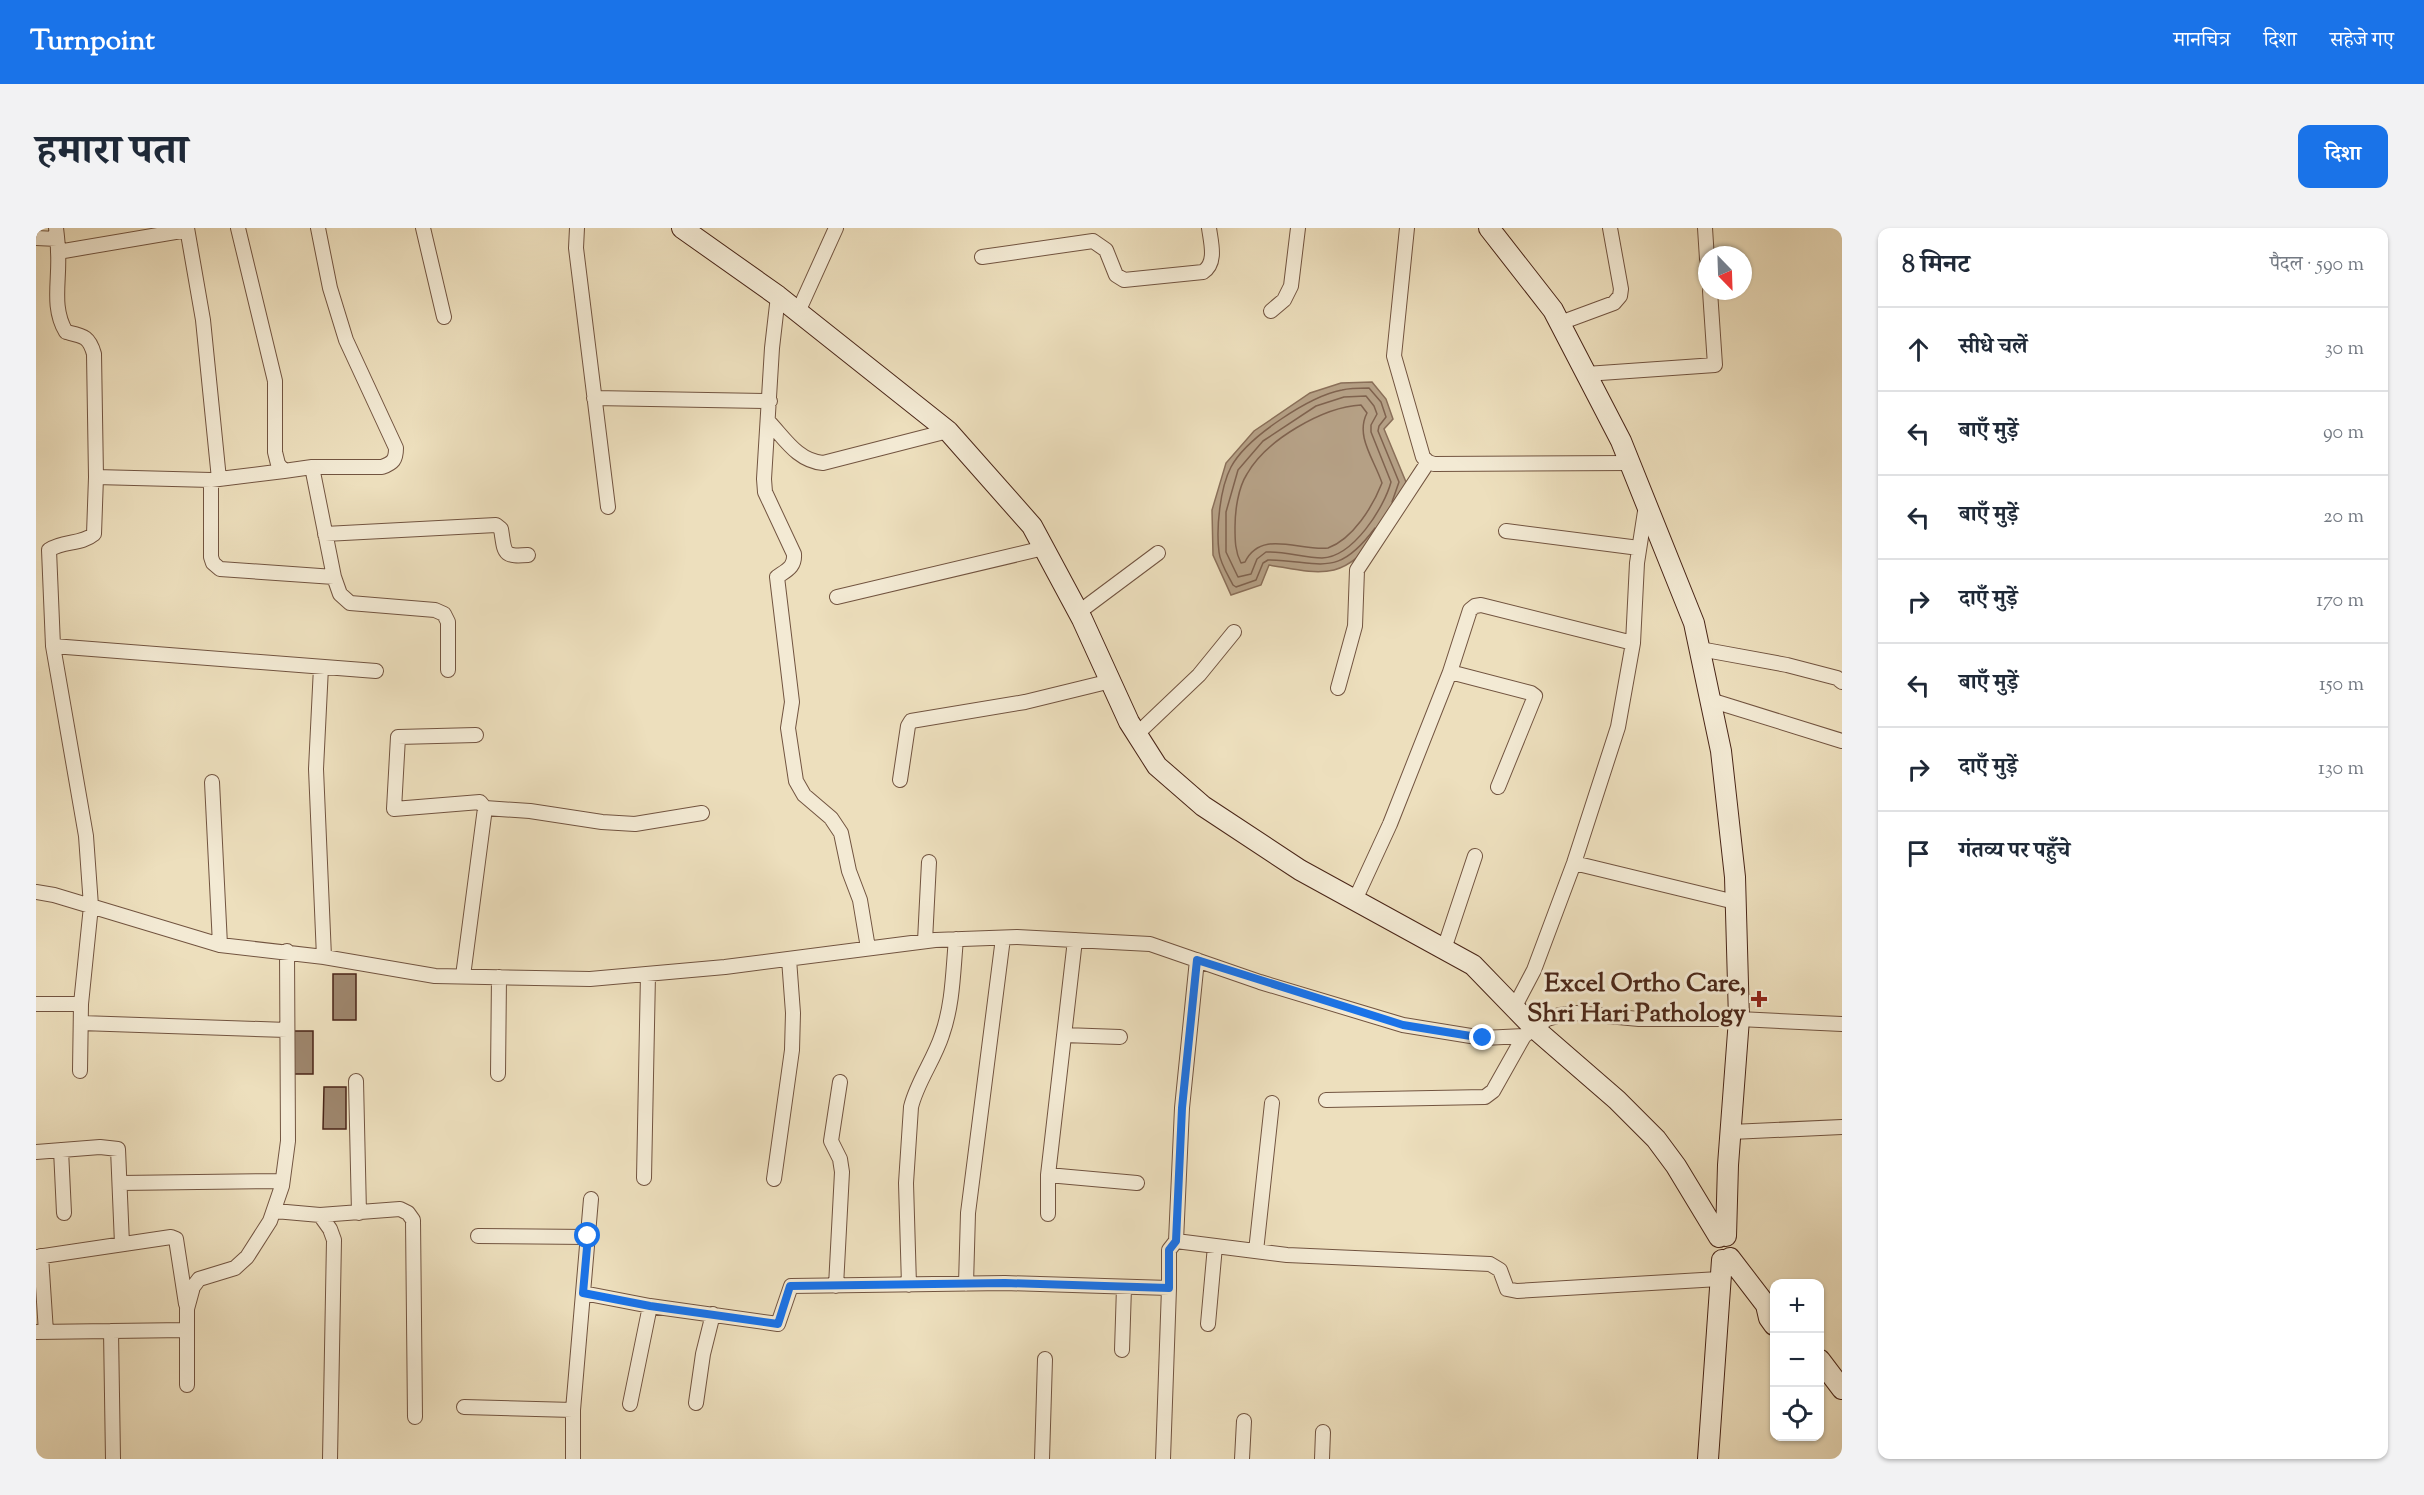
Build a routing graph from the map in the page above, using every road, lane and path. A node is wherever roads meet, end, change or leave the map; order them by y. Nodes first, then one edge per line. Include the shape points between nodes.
1 (238, 228) edge
2 (318, 228) edge
3 (423, 228) edge
4 (577, 228) edge
5 (682, 228) edge
6 (836, 228) edge
7 (1209, 228) edge
8 (1298, 228) edge
9 (1407, 228) edge
10 (1489, 228) edge
11 (1610, 228) edge
12 (1705, 228) edge
13 (187, 229) edge
14 (36, 238) edge
15 (57, 240) edge
16 (1706, 246) edge
17 (982, 257) dead end
18 (778, 296) junction
19 (1711, 300) edge
20 (1272, 311) dead end
21 (798, 312) junction
22 (444, 316) dead end
23 (1560, 323) junction
24 (1587, 374) junction
25 (594, 398) junction
26 (770, 401) junction
27 (769, 422) junction
28 (948, 431) junction
29 (1428, 462) junction
30 (1630, 463) junction
31 (312, 467) junction
32 (284, 471) junction
33 (96, 477) junction
34 (215, 479) junction
35 (1646, 503) junction
36 (608, 507) dead end
37 (1506, 531) dead end
38 (325, 534) junction
39 (1044, 548) junction
40 (1639, 548) junction
41 (1158, 553) dead end
42 (528, 555) dead end
43 (334, 577) junction
44 (837, 597) dead end
45 (1079, 612) junction
46 (1234, 632) dead end
47 (1634, 643) junction
48 (53, 646) junction
49 (1700, 649) junction
50 (321, 667) junction
51 (448, 670) dead end
52 (376, 671) dead end
53 (1450, 672) junction
54 (1111, 681) junction
55 (1842, 681) edge
56 (1338, 688) dead end
57 (1710, 699) junction
58 (1137, 734) junction
59 (476, 735) dead end
60 (1842, 741) edge
61 (900, 780) dead end
62 (212, 782) dead end
63 (1498, 788) dead end
64 (485, 808) junction
65 (702, 813) dead end
66 (1475, 856) dead end
67 (928, 862) dead end
68 (1574, 863) junction
69 (36, 892) edge
70 (1355, 900) junction
71 (1736, 902) junction
72 (91, 906) junction
73 (1003, 938) junction
74 (956, 939) junction
75 (1075, 940) junction
76 (925, 941) junction
77 (220, 945) junction
78 (868, 948) junction
79 (1444, 949) junction
80 (287, 951) junction
81 (324, 957) junction
82 (789, 959) junction
83 (1197, 960) junction
84 (648, 974) junction
85 (463, 976) junction
86 (499, 977) junction
87 (36, 1004) edge
88 (81, 1004) junction
89 (1514, 1008) junction
90 (1739, 1019) junction
91 (81, 1023) junction
92 (1842, 1024) edge
93 (287, 1030) junction
94 (1529, 1032) junction
95 (1064, 1035) junction
96 (1120, 1037) dead end
97 (80, 1071) dead end
98 (498, 1074) dead end
99 (356, 1081) dead end
100 (840, 1082) dead end
101 (1326, 1100) dead end
102 (1272, 1102) dead end
103 (1842, 1127) edge
104 (1731, 1132) junction
105 (61, 1150) junction
106 (36, 1152) edge
107 (1048, 1176) junction
108 (644, 1178) dead end
109 (774, 1179) dead end
110 (282, 1181) junction
111 (120, 1183) junction
112 (1137, 1183) dead end
113 (591, 1199) dead end
114 (275, 1211) junction
115 (64, 1213) dead end
116 (359, 1213) junction
117 (1048, 1214) dead end
118 (320, 1215) junction
119 (478, 1236) dead end
120 (588, 1236) junction
121 (1722, 1237) junction
122 (1176, 1241) junction
123 (122, 1244) junction
124 (1215, 1246) junction
125 (1256, 1251) junction
126 (38, 1256) edge
127 (1724, 1266) junction
128 (966, 1284) junction
129 (909, 1285) junction
130 (836, 1286) junction
131 (1124, 1287) junction
132 (1169, 1288) junction
133 (583, 1293) junction
134 (650, 1306) junction
135 (1770, 1306) edge
136 (187, 1309) junction
137 (713, 1314) junction
138 (1208, 1324) dead end
139 (186, 1330) junction
140 (111, 1331) junction
141 (41, 1332) edge
142 (1122, 1350) dead end
143 (1045, 1359) dead end
144 (1824, 1365) edge
145 (1824, 1384) edge
146 (187, 1385) dead end
147 (1842, 1389) edge
148 (696, 1403) dead end
149 (630, 1404) dead end
150 (1842, 1406) edge
151 (464, 1407) dead end
152 (573, 1410) junction
153 (415, 1417) dead end
154 (1244, 1421) dead end
155 (1323, 1432) dead end
156 (113, 1459) edge
157 (330, 1459) edge
158 (573, 1459) edge
159 (1042, 1459) edge
160 (1163, 1459) edge
161 (1242, 1459) edge
162 (1322, 1459) edge
163 (1708, 1459) edge

1 - 32 street via 275,381 275,452
2 - 31 street via 337,314 396,448 396,456 391,464 382,467
3 - 22 street
4 - 25 street
5 - 18 street
6 - 21 street
7 - 17 street via 1212,260 1210,268 1203,272 1124,280 1116,275 1106,250 1093,241
8 - 20 street via 1291,286
9 - 29 street via 1394,356 1423,457
10 - 23 street
11 - 23 street via 1620,296 1614,303
12 - 16 street
13 - 15 street
13 - 34 street via 203,320
14 - 15 street
15 - 33 street via 59,321 66,332 91,343 94,354
18 - 21 street
18 - 26 street
19 - 24 street via 1715,365
21 - 28 street
23 - 24 street
24 - 30 street
25 - 26 street
25 - 36 street
26 - 27 street
27 - 28 street via 802,458 823,463
27 - 78 street via 765,492 795,561 777,577 792,702 788,728 796,781 804,795 831,818 841,833 860,900
28 - 39 street via 1032,526
29 - 30 street
29 - 56 street via 1357,570 1355,626
30 - 35 street
31 - 32 street
31 - 38 street
32 - 34 street
33 - 34 street
33 - 48 street via 94,534 82,541 58,543 49,550
34 - 43 street via 211,558 216,567
35 - 40 street
35 - 49 street via 1695,623
37 - 40 street
38 - 42 street via 496,525 501,529 507,554
38 - 43 street
39 - 44 street
39 - 45 street
40 - 47 street
41 - 45 street
43 - 51 street via 340,594 350,603 444,614 448,622
45 - 54 street
46 - 58 street via 1200,675
47 - 53 street via 1481,605 1470,610
47 - 68 street via 1618,727
48 - 50 street
48 - 72 street via 86,836
49 - 55 street
49 - 57 street
50 - 52 street
50 - 81 street via 316,769
53 - 63 street via 1535,696
53 - 70 street via 1390,824
54 - 58 street
54 - 61 street via 1025,702 911,721
57 - 60 street
57 - 71 street via 1721,751
58 - 70 street via 1157,766 1203,806 1300,870
59 - 64 street via 398,737 394,809 480,802
62 - 77 street
64 - 65 street via 635,824
64 - 85 street
66 - 79 street
67 - 76 street
68 - 71 street
68 - 89 street via 1534,970
69 - 72 street
70 - 79 street
71 - 90 street
72 - 77 street
72 - 88 street
73 - 74 street
73 - 75 street
73 - 128 street via 968,1213
74 - 76 street
74 - 129 street via 947,1021 911,1107 906,1183
75 - 83 street via 1150,944
75 - 95 street
76 - 78 street
77 - 80 street
78 - 82 street
79 - 89 street via 1473,965
80 - 81 street
80 - 93 street
81 - 85 street via 435,976
82 - 84 street
82 - 109 street via 792,1050
83 - 94 street via 1403,1025 1483,1038
83 - 122 street via 1182,1108
84 - 86 street via 590,979
84 - 108 street
85 - 86 street
86 - 98 street
87 - 88 street
88 - 91 street
89 - 94 street
90 - 92 street
90 - 94 street via 1639,1019 1576,1013 1547,1019
90 - 104 street
91 - 93 street
91 - 97 street
93 - 110 street via 288,1141
94 - 101 street via 1493,1091 1485,1097
94 - 121 street via 1617,1100 1656,1139
95 - 96 street
95 - 107 street
99 - 116 street
100 - 130 street via 831,1135 842,1172
102 - 125 street
103 - 104 street
104 - 121 street
105 - 106 street
105 - 111 street via 116,1147 120,1151
105 - 115 street
107 - 112 street
107 - 117 street
110 - 111 street
110 - 114 street
111 - 123 street
113 - 120 street
114 - 118 street
114 - 136 street via 247,1257 235,1268 199,1279
116 - 118 street
116 - 153 street via 400,1209 413,1220
118 - 157 street via 334,1240
119 - 120 street
120 - 133 street
121 - 127 street via 1733,1240 1736,1248
122 - 124 street
122 - 132 street via 1169,1250
123 - 126 street
123 - 136 street via 176,1239
124 - 125 street
124 - 138 street
125 - 127 street via 1490,1264 1500,1270 1507,1289 1517,1291
126 - 141 street
127 - 135 street
127 - 163 street
128 - 129 street
128 - 131 street
129 - 130 street
130 - 137 street via 790,1286 778,1324
131 - 132 street
131 - 142 street
132 - 160 street
133 - 134 street
133 - 152 street
134 - 137 street
134 - 149 street
136 - 139 street
137 - 148 street
139 - 140 street
139 - 146 street
140 - 141 street
140 - 156 street
143 - 159 street
144 - 147 street
145 - 150 street
151 - 152 street
152 - 158 street
154 - 161 street
155 - 162 street

